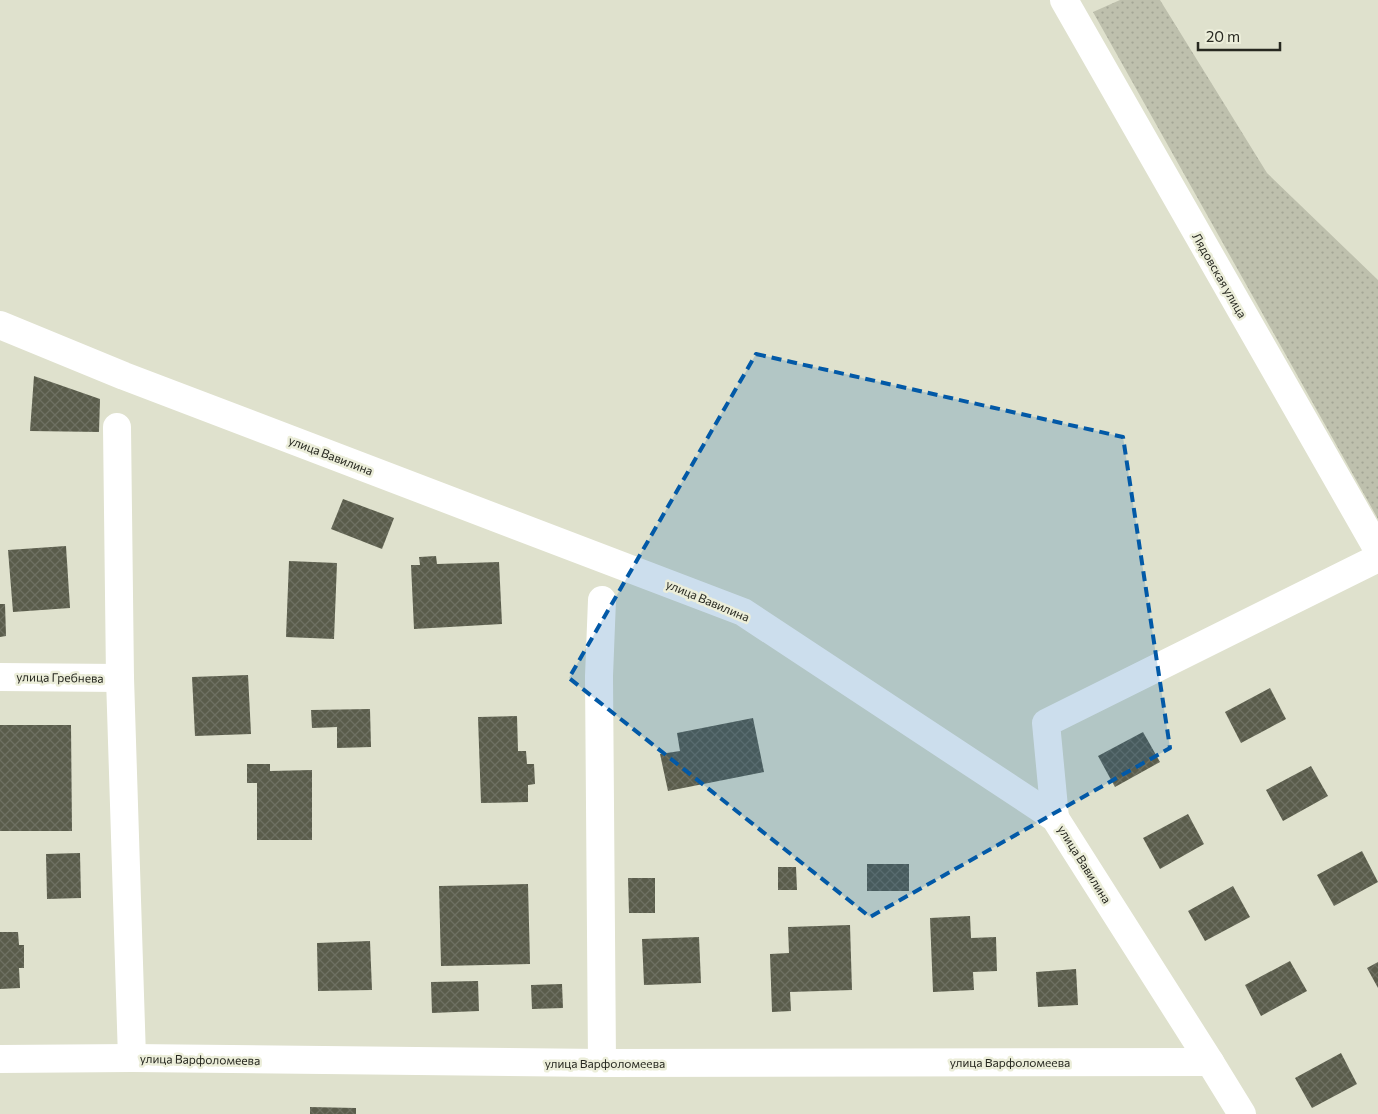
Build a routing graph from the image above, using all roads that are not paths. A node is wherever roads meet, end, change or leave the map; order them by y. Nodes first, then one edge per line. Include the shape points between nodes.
1 (1064, 0) edge
2 (0, 325) edge
3 (117, 427) dead end
4 (1378, 550) edge
5 (1378, 558) edge
6 (602, 600) dead end
7 (0, 676) edge
8 (120, 678) junction
9 (1055, 818) junction
10 (132, 1058) junction
11 (0, 1059) edge
12 (1210, 1062) junction
13 (602, 1063) junction
14 (1242, 1114) edge

1 - 4 street, Лядовская улица
2 - 9 street, улица Вавилина via 124,376 743,612
3 - 8 street
5 - 9 street via 1046,723
6 - 13 street via 599,676
7 - 8 street, улица Гребнева
8 - 10 street
9 - 12 street, улица Вавилина
10 - 11 street, улица Варфоломеева
10 - 13 street, улица Варфоломеева
12 - 13 street, улица Варфоломеева
12 - 14 street, улица Вавилина

